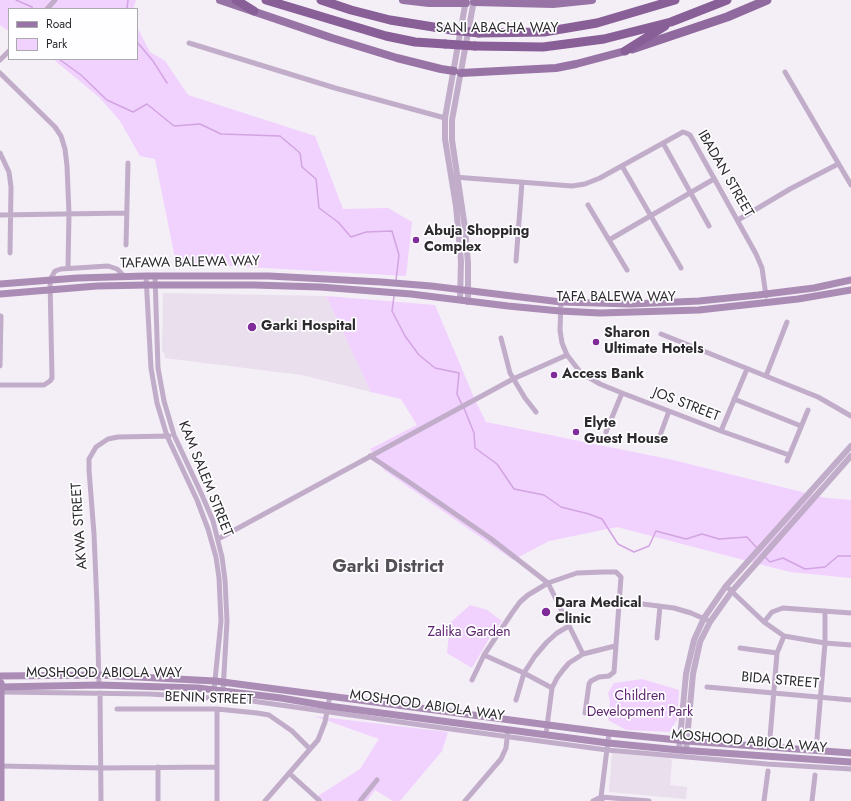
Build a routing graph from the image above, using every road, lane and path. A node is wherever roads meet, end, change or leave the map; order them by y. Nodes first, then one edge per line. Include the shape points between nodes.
1 (55, 0) edge
2 (220, 0) edge
3 (236, 0) edge
4 (266, 0) edge
5 (321, 0) edge
6 (403, 0) edge
7 (592, 0) edge
8 (651, 0) edge
9 (727, 0) edge
10 (767, 0) edge
11 (470, 1) edge
12 (673, 1) edge
13 (48, 8) edge
14 (254, 11) junction
15 (671, 22) junction
16 (190, 43) dead end
17 (626, 51) junction
18 (8, 52) edge
19 (0, 60) edge
20 (458, 72) junction
21 (785, 72) dead end
22 (0, 73) edge
23 (445, 118) junction
24 (663, 143) junction
25 (0, 153) edge
26 (128, 163) dead end
27 (838, 164) junction
28 (622, 166) junction
29 (455, 177) junction
30 (714, 179) junction
31 (522, 182) junction
32 (851, 186) edge
33 (690, 193) junction
34 (588, 205) dead end
35 (127, 213) junction
36 (69, 214) junction
37 (0, 215) edge
38 (11, 215) junction
39 (650, 216) junction
40 (738, 220) junction
41 (709, 226) dead end
42 (609, 240) junction
43 (126, 244) dead end
44 (10, 252) dead end
45 (516, 261) dead end
46 (68, 268) junction
47 (681, 268) dead end
48 (627, 270) dead end
49 (146, 276) junction
50 (155, 276) junction
51 (125, 277) junction
52 (50, 280) junction
53 (851, 280) edge
54 (381, 282) joint
55 (0, 284) edge
56 (146, 285) junction
57 (155, 285) junction
58 (50, 289) junction
59 (851, 290) edge
60 (380, 291) joint
61 (464, 291) junction
62 (0, 294) edge
63 (766, 294) junction
64 (464, 301) junction
65 (561, 302) junction
66 (767, 303) junction
67 (560, 311) junction
68 (1, 316) dead end
69 (786, 322) dead end
70 (661, 334) dead end
71 (501, 338) dead end
72 (567, 355) junction
73 (0, 366) edge
74 (747, 369) junction
75 (766, 376) junction
76 (513, 379) junction
77 (0, 385) edge
78 (622, 393) junction
79 (734, 399) junction
80 (808, 410) dead end
81 (669, 411) junction
82 (536, 412) dead end
83 (851, 416) edge
84 (801, 426) junction
85 (721, 431) junction
86 (606, 432) dead end
87 (174, 435) junction
88 (167, 436) junction
89 (658, 441) dead end
90 (851, 446) edge
91 (370, 456) junction
92 (851, 456) edge
93 (218, 539) junction
94 (548, 582) junction
95 (726, 586) junction
96 (732, 591) junction
97 (619, 601) junction
98 (660, 606) junction
99 (826, 611) junction
100 (851, 613) edge
101 (707, 620) junction
102 (764, 622) junction
103 (569, 626) junction
104 (784, 636) junction
105 (657, 638) dead end
106 (825, 643) junction
107 (851, 645) edge
108 (615, 646) junction
109 (740, 648) dead end
110 (777, 653) junction
111 (583, 654) junction
112 (484, 656) junction
113 (524, 673) junction
114 (99, 675) junction
115 (0, 676) edge
116 (472, 680) dead end
117 (215, 681) junction
118 (224, 682) junction
119 (707, 687) dead end
120 (552, 688) junction
121 (1, 689) edge
122 (99, 689) junction
123 (214, 690) junction
124 (223, 691) junction
125 (774, 693) junction
126 (330, 696) junction
127 (820, 697) junction
128 (516, 700) dead end
129 (851, 700) edge
130 (328, 708) junction
131 (118, 709) dead end
132 (217, 709) junction
133 (585, 713) dead end
134 (547, 725) junction
135 (609, 733) junction
136 (507, 734) junction
137 (546, 734) junction
138 (770, 738) dead end
139 (684, 741) junction
140 (607, 746) junction
141 (310, 749) junction
142 (638, 749) junction
143 (683, 750) junction
144 (816, 751) junction
145 (851, 753) edge
146 (851, 762) edge
147 (0, 766) edge
148 (158, 767) junction
149 (217, 767) junction
150 (101, 768) junction
151 (851, 769) edge
152 (768, 771) dead end
153 (289, 773) junction
154 (815, 775) dead end
155 (377, 780) dead end
156 (601, 799) edge
157 (1, 801) edge
158 (101, 801) edge
159 (158, 801) edge
160 (217, 801) edge
161 (265, 801) edge
162 (320, 801) edge
163 (360, 801) edge
164 (465, 801) edge
165 (593, 801) edge
166 (649, 801) edge
167 (764, 801) edge
168 (812, 801) edge

1 - 13 street
2 - 14 main road
3 - 14 highway
4 - 15 highway, SANI ABACHA WAY, bridge via 386,36 415,42 475,46 544,46 604,39
5 - 12 highway, SANI ABACHA WAY, bridge via 390,20 479,33 544,32 597,23
6 - 11 main road, SANI ABACHA WAY via 435,4
7 - 11 main road, SANI ABACHA WAY via 553,4
8 - 12 highway
9 - 15 highway, SANI ABACHA WAY
10 - 17 highway via 727,17
11 - 20 street
14 - 20 main road via 398,58
15 - 17 highway
16 - 23 street via 335,88
17 - 20 main road via 556,68
18 - 19 street
20 - 23 street
20 - 29 street via 452,120
21 - 27 street
22 - 36 street via 61,136 66,149
23 - 29 street via 445,139
24 - 28 street, IBADAN STREET
24 - 30 street, IBADAN STREET via 682,132 690,135
24 - 33 street
25 - 38 street via 9,172
26 - 35 street
27 - 32 street
27 - 40 street
28 - 31 street, IBADAN STREET via 585,184 572,186
28 - 39 street
29 - 31 street, IBADAN STREET
29 - 61 street via 465,228
30 - 33 street
30 - 40 street, IBADAN STREET
31 - 45 street
33 - 39 street
33 - 41 street
34 - 42 street
35 - 36 street
35 - 43 street
36 - 38 street
36 - 46 street
37 - 38 street
38 - 44 street
39 - 42 street
39 - 47 street
40 - 63 street, IBADAN STREET via 762,268
42 - 48 street
46 - 51 street via 108,266 117,269
46 - 52 street via 55,272
49 - 50 main road, TAFAWA BALEWA WAY
49 - 51 main road, TAFAWA BALEWA WAY
49 - 56 street, KAM SALEM STREET
50 - 54 main road, TAFAWA BALEWA WAY via 269,276
50 - 57 street, KAM SALEM STREET
51 - 52 main road, TAFAWA BALEWA WAY
52 - 55 main road, TAFAWA BALEWA WAY
52 - 58 street
53 - 63 main road, TAFA BALEWA WAY
54 - 61 main road, TAFA BALEWA WAY
56 - 57 main road, TAFAWA BALEWA WAY
56 - 58 main road, TAFAWA BALEWA WAY
56 - 88 street, KAM SALEM STREET via 151,368 157,403
57 - 60 main road, TAFAWA BALEWA WAY via 254,285
57 - 87 street, KAM SALEM STREET via 158,368
58 - 62 main road, TAFAWA BALEWA WAY
58 - 77 street via 52,378 44,385
59 - 66 main road, TAFA BALEWA WAY
60 - 64 main road, TAFA BALEWA WAY
61 - 64 street
61 - 65 main road, TAFA BALEWA WAY
63 - 65 main road, TAFA BALEWA WAY via 661,303
63 - 66 street, IBADAN STREET
64 - 67 main road, TAFA BALEWA WAY
65 - 67 street, JOS STREET
66 - 67 main road, TAFA BALEWA WAY via 654,312
67 - 72 street, JOS STREET via 562,343
68 - 73 street
69 - 75 street
70 - 74 street
71 - 76 street
72 - 76 street
72 - 78 street, JOS STREET via 581,374
74 - 75 street
74 - 79 street
75 - 83 street via 818,397
76 - 82 street
76 - 91 street
78 - 81 street, JOS STREET
78 - 86 street
79 - 84 street
79 - 85 street
80 - 84 street
81 - 85 street, JOS STREET
81 - 89 street
84 - 85 street, JOS STREET via 788,458
87 - 88 street, AKWA STREET
87 - 93 street, KAM SALEM STREET via 213,521
88 - 114 street, AKWA STREET via 108,439 99,444 91,455 89,470 95,550
88 - 117 street, KAM SALEM STREET via 197,500 216,557 221,608
90 - 95 street
91 - 93 street
91 - 94 street via 484,534
92 - 96 street
93 - 118 street, KAM SALEM STREET via 227,609
94 - 97 street via 577,573 616,572 621,578
94 - 103 street
94 - 112 street via 520,602
95 - 96 street
95 - 101 street
96 - 101 street
96 - 102 street
97 - 98 street
97 - 108 street
98 - 101 street via 683,610
98 - 105 street
99 - 100 street
99 - 102 street via 783,608 772,612
99 - 106 street
101 - 139 street via 692,674
102 - 104 street
103 - 111 street
103 - 113 street via 547,642
104 - 106 street
104 - 110 street
106 - 107 street
106 - 127 street
108 - 111 street
108 - 133 street via 614,672 591,681
109 - 110 street
110 - 125 street
111 - 120 street via 563,670
112 - 113 street
112 - 116 street
113 - 120 street
113 - 128 street
114 - 115 main road, MOSHOOD ABIOLA WAY
114 - 117 main road, MOSHOOD ABIOLA WAY
114 - 122 street, AKWA STREET
115 - 121 main road
117 - 118 main road, MOSHOOD ABIOLA WAY
117 - 123 street, KAM SALEM STREET
118 - 124 street, KAM SALEM STREET
118 - 126 main road, MOSHOOD ABIOLA WAY
119 - 125 street, BIDA STREET
120 - 134 street
121 - 122 main road, MOSHOOD ABIOLA WAY
121 - 147 main road
122 - 123 main road, MOSHOOD ABIOLA WAY via 158,686
122 - 130 street
122 - 150 street, AKWA STREET
123 - 124 main road, MOSHOOD ABIOLA WAY
124 - 130 main road, MOSHOOD ABIOLA WAY via 280,698
125 - 127 street, BIDA STREET
125 - 138 street
126 - 130 street
126 - 134 main road, MOSHOOD ABIOLA WAY
127 - 129 street, BIDA STREET
127 - 144 street
130 - 136 main road, MOSHOOD ABIOLA WAY
130 - 141 street via 322,731
131 - 132 street, BENIN STREET
132 - 141 street, BENIN STREET via 269,715 292,731
132 - 149 street
134 - 135 main road, MOSHOOD ABIOLA WAY
134 - 137 street
135 - 139 main road, MOSHOOD ABIOLA WAY
135 - 140 street
136 - 137 main road, MOSHOOD ABIOLA WAY
136 - 140 street
136 - 164 street via 506,748 498,763
137 - 140 main road, MOSHOOD ABIOLA WAY
139 - 143 street
139 - 144 main road, MOSHOOD ABIOLA WAY
140 - 142 main road, MOSHOOD ABIOLA WAY
140 - 156 street
141 - 153 street
142 - 143 main road, MOSHOOD ABIOLA WAY
142 - 151 street via 768,764
143 - 146 main road, MOSHOOD ABIOLA WAY
144 - 145 main road, MOSHOOD ABIOLA WAY
147 - 150 street
147 - 157 main road
148 - 149 street
148 - 150 street
148 - 159 street
149 - 160 street
150 - 158 street, AKWA STREET
152 - 167 street
153 - 161 street
153 - 162 street
154 - 168 street
155 - 163 street
156 - 165 street
156 - 166 street

